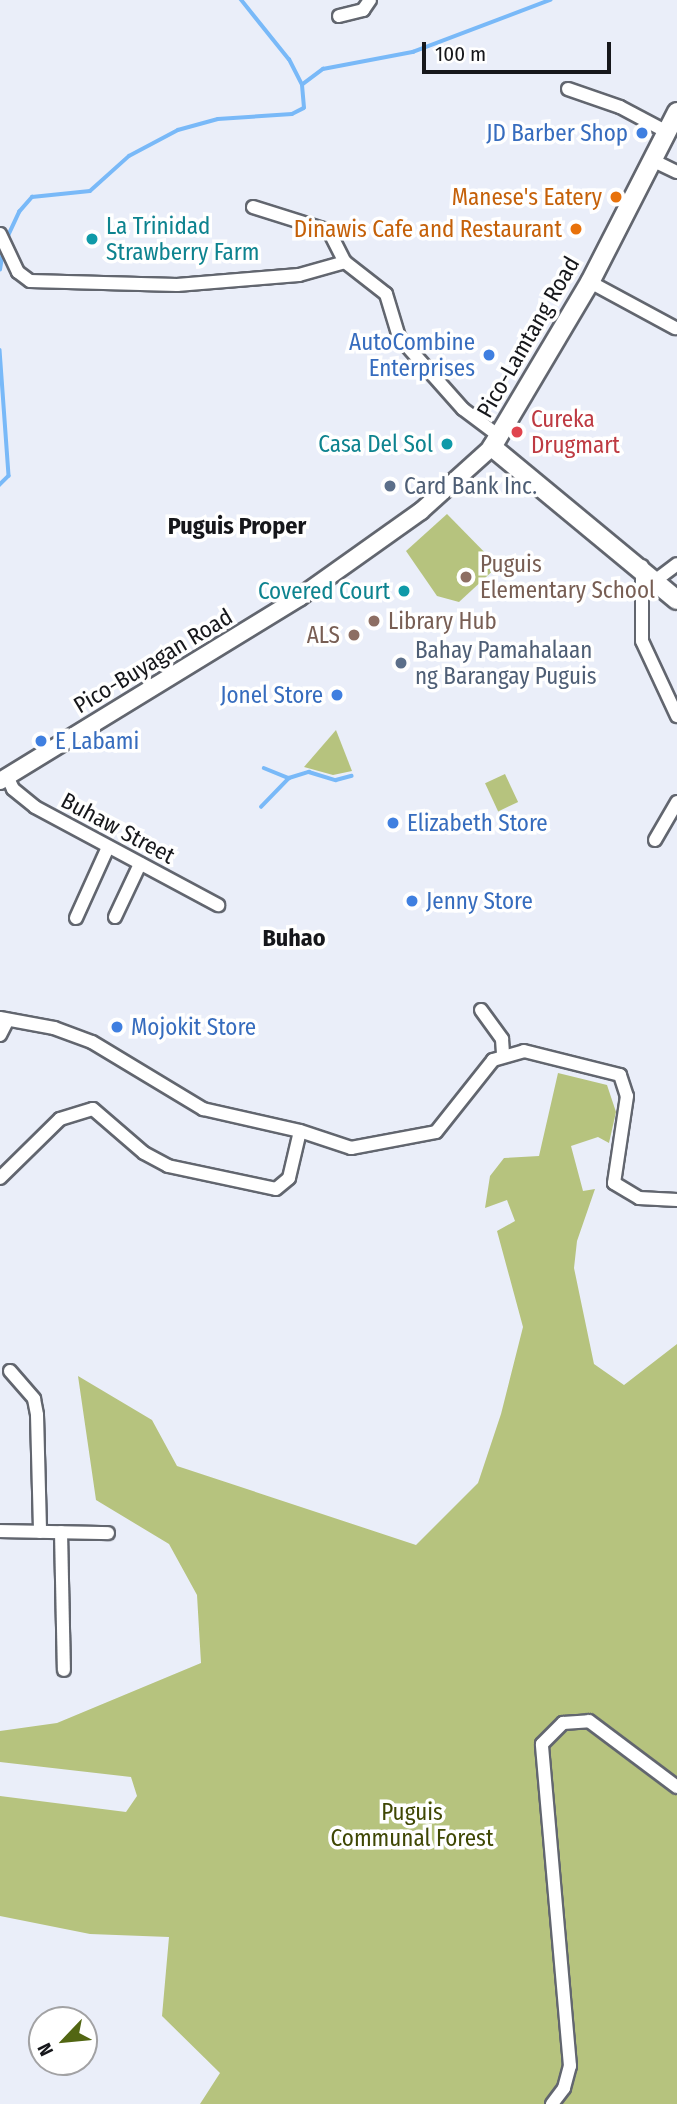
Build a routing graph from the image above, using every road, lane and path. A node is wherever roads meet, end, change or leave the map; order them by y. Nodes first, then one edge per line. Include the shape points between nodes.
1 (370, 0) edge
2 (339, 16) dead end
3 (568, 89) dead end
4 (677, 112) edge
5 (667, 132) junction
6 (654, 161) junction
7 (677, 172) edge
8 (253, 207) dead end
9 (0, 234) edge
10 (345, 262) junction
11 (590, 282) junction
12 (675, 328) edge
13 (496, 442) junction
14 (677, 564) edge
15 (642, 566) junction
16 (656, 580) junction
17 (677, 600) edge
18 (677, 716) edge
19 (8, 782) edge
20 (677, 802) edge
21 (655, 840) dead end
22 (108, 848) junction
23 (140, 864) junction
24 (218, 905) dead end
25 (115, 917) dead end
26 (76, 918) dead end
27 (481, 1010) dead end
28 (4, 1019) edge
29 (0, 1035) edge
30 (503, 1055) junction
31 (300, 1131) junction
32 (0, 1178) edge
33 (677, 1200) edge
34 (10, 1371) dead end
35 (0, 1531) edge
36 (40, 1532) junction
37 (61, 1532) junction
38 (108, 1533) dead end
39 (64, 1670) dead end
40 (677, 1787) edge
41 (552, 2104) edge

1 - 2 street via 363,10
3 - 5 street via 620,107
4 - 5 main road, Pico-Lamtang Road
5 - 6 main road, Pico-Lamtang Road
6 - 7 street
6 - 11 main road, Pico-Lamtang Road
8 - 10 street via 324,227
9 - 10 street via 18,272 30,281 177,285 299,275
10 - 13 street via 384,291 399,337
11 - 12 street
11 - 13 main road, Pico-Lamtang Road
13 - 15 main road, Pico-Lamtang Road
13 - 19 main road, Pico-Buyagan Road via 421,511 300,597
14 - 16 street
15 - 16 main road, Pico-Lamtang Road
15 - 18 street via 642,641
16 - 17 main road, Pico-Lamtang Road
19 - 22 street, Buhaw Street via 35,807
20 - 21 street
22 - 23 street, Buhaw Street
22 - 26 street
23 - 24 street, Buhaw Street
23 - 25 street
27 - 30 street via 502,1039
28 - 29 street
28 - 31 street via 54,1028 92,1042 203,1109
30 - 31 street via 486,1068 470,1095 436,1132 351,1147
30 - 33 street via 524,1051 620,1075 628,1096 614,1183 639,1198
31 - 32 street via 289,1178 267,1191 168,1166 144,1153 93,1108 80,1110 60,1119
34 - 36 street via 34,1399 37,1415
35 - 36 street
36 - 37 street
37 - 38 street
37 - 39 street
40 - 41 street via 589,1721 563,1723 542,1744 570,2066 564,2088

